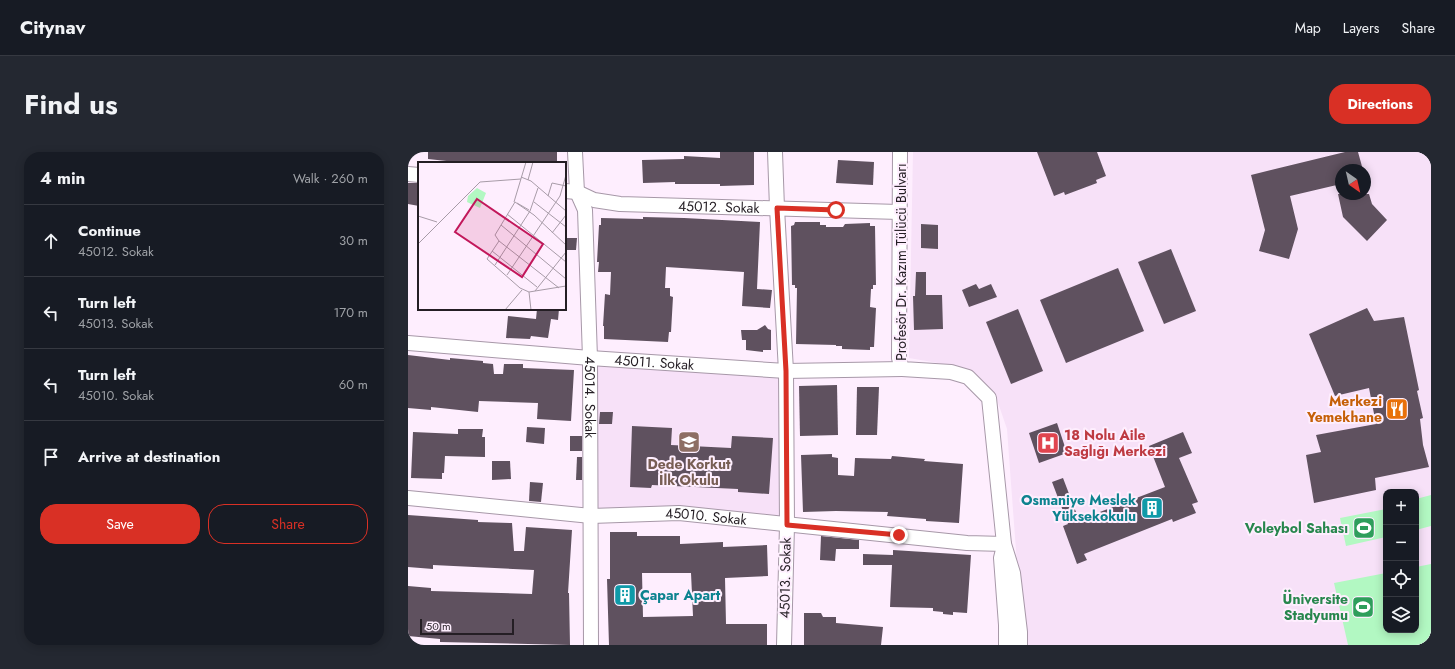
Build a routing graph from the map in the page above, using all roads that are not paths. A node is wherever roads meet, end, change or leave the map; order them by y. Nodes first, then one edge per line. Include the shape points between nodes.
1 (575, 152) edge
2 (775, 152) edge
3 (900, 152) edge
4 (408, 174) edge
5 (418, 176) edge
6 (571, 192) edge
7 (777, 208) junction
8 (900, 212) junction
9 (408, 344) edge
10 (590, 358) junction
11 (902, 369) junction
12 (786, 371) junction
13 (408, 498) edge
14 (591, 516) junction
15 (787, 525) junction
16 (1004, 544) junction
17 (591, 645) edge
18 (784, 645) edge
19 (1006, 645) edge
20 (1020, 645) edge

1 - 6 street, 45014. Sokak
2 - 7 street, 45013. Sokak
3 - 8 street, Profesör Dr. Kazım Tülücü Bulvarı
4 - 5 street
6 - 7 street, 45012. Sokak via 594,200 620,204
6 - 10 street, 45014. Sokak via 585,210
7 - 8 street, 45012. Sokak
7 - 12 street, 45013. Sokak
8 - 11 street, Profesör Dr. Kazım Tülücü Bulvarı via 899,358
9 - 10 street, 45011. Sokak
10 - 12 street, 45011. Sokak
10 - 14 street, 45014. Sokak
11 - 12 street, 45011. Sokak
11 - 16 street, Profesör Dr. Kazım Tülücü Bulvarı via 951,372 968,377 989,398
12 - 15 street, 45013. Sokak
13 - 14 street, 45010. Sokak
14 - 15 street, 45010. Sokak via 679,513
14 - 17 street, 45014. Sokak
15 - 16 street, 45010. Sokak via 967,543
15 - 18 street, 45013. Sokak
16 - 19 street, Profesör Dr. Kazım Tülücü Bulvarı via 1000,558
16 - 20 street, Profesör Dr. Kazım Tülücü Bulvarı via 1013,573

